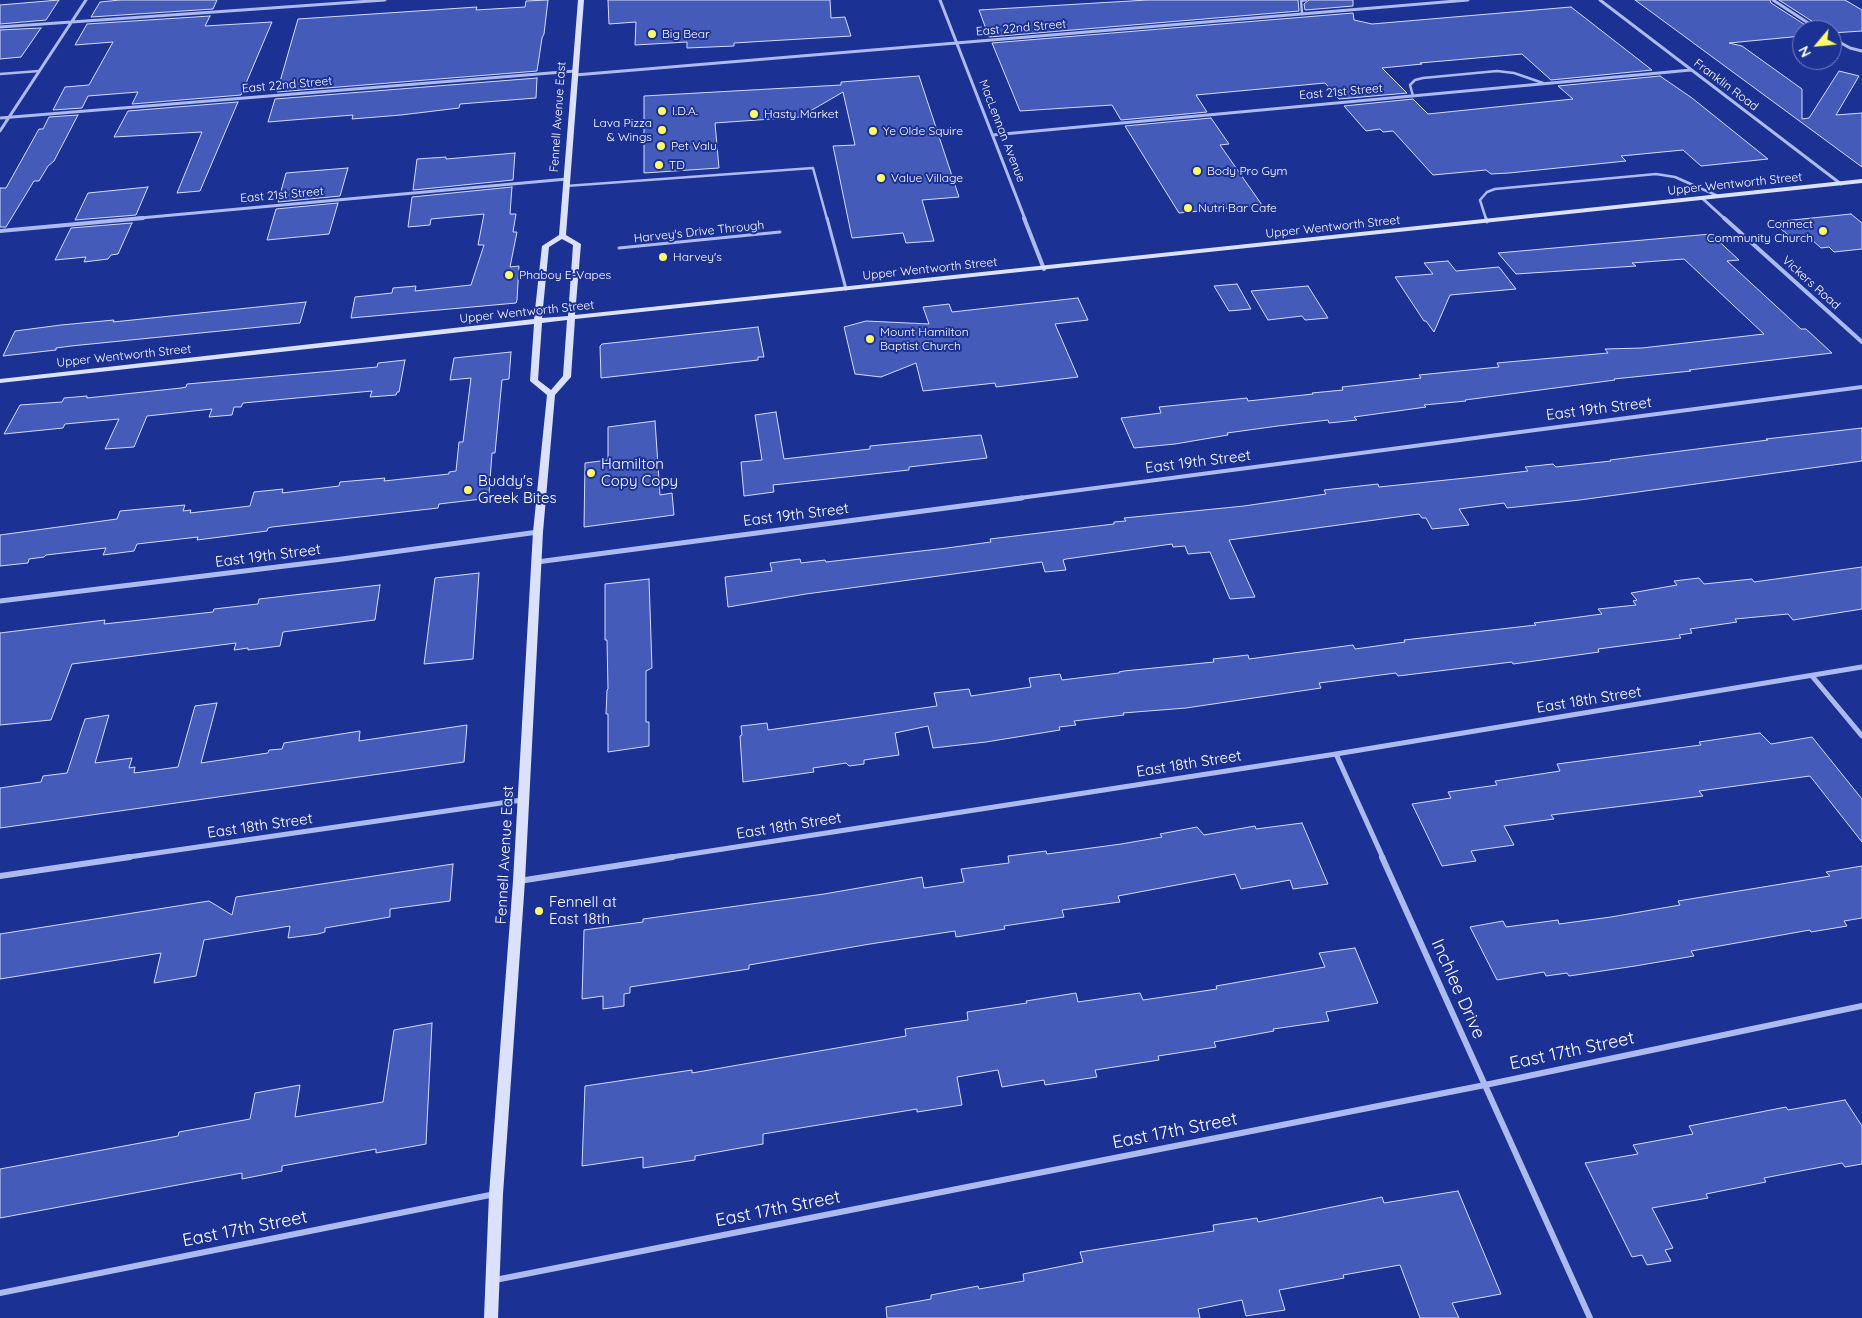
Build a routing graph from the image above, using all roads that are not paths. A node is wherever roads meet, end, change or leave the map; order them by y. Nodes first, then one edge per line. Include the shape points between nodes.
1 (86, 0) edge
2 (385, 0) edge
3 (581, 0) edge
4 (940, 0) edge
5 (1306, 0) edge
6 (1468, 0) edge
7 (1600, 0) edge
8 (1773, 0) edge
9 (1302, 14) junction
10 (1804, 20) edge
11 (71, 22) junction
12 (0, 27) edge
13 (957, 43) junction
14 (1842, 44) edge
15 (1862, 51) edge
16 (1691, 70) junction
17 (39, 71) junction
18 (575, 73) junction
19 (0, 74) edge
20 (1543, 83) junction
21 (1413, 96) junction
22 (10, 117) junction
23 (0, 118) edge
24 (0, 132) edge
25 (993, 135) junction
26 (1862, 181) edge
27 (566, 183) junction
28 (1841, 184) junction
29 (1720, 197) junction
30 (1703, 198) junction
31 (1487, 222) junction
32 (0, 231) edge
33 (780, 232) dead end
34 (562, 236) junction
35 (619, 248) dead end
36 (1044, 269) junction
37 (846, 289) junction
38 (570, 318) junction
39 (538, 321) junction
40 (1862, 342) edge
41 (0, 381) edge
42 (1862, 388) edge
43 (551, 394) junction
44 (538, 532) junction
45 (536, 562) junction
46 (0, 601) edge
47 (1862, 667) edge
48 (1812, 676) junction
49 (1862, 736) edge
50 (1336, 754) junction
51 (523, 800) junction
52 (0, 876) edge
53 (519, 881) junction
54 (1862, 1006) edge
55 (1484, 1085) junction
56 (496, 1194) junction
57 (493, 1281) junction
58 (0, 1293) edge
59 (491, 1318) edge
60 (1590, 1318) edge

1 - 11 street
2 - 11 street
3 - 18 main road, Fennell Avenue East
4 - 13 street, MacLennan Avenue
5 - 9 lane via 1301,2
6 - 9 street, East 22nd Street
7 - 16 street, Franklin Road
8 - 10 street
9 - 13 street, East 22nd Street
11 - 12 street
11 - 17 street
13 - 18 street, East 22nd Street
13 - 25 street, MacLennan Avenue
14 - 15 street
16 - 20 street, East 21st Street
16 - 28 street, Franklin Road
17 - 19 lane
17 - 22 street
18 - 22 street, East 22nd Street
18 - 27 main road, Fennell Avenue East
20 - 21 street, East 21st Street
20 - 21 lane via 1497,71 1423,78 1410,84
21 - 25 street, East 21st Street
22 - 23 street, East 22nd Street
22 - 24 street
25 - 36 street, MacLennan Avenue
26 - 28 main road, Upper Wentworth Street
27 - 32 street, East 21st Street
27 - 34 main road, Fennell Avenue East
27 - 37 lane via 813,168
28 - 29 main road, Upper Wentworth Street
29 - 30 main road, Upper Wentworth Street
29 - 31 lane via 1675,177 1656,174 1495,189 1480,200
30 - 31 main road, Upper Wentworth Street
30 - 40 street, Vickers Road
31 - 36 main road, Upper Wentworth Street
33 - 35 lane, Harvey's Drive Through
34 - 38 main road via 577,244
34 - 39 main road via 546,246
36 - 37 main road, Upper Wentworth Street
37 - 38 main road, Upper Wentworth Street
38 - 39 main road, Upper Wentworth Street
38 - 43 main road via 567,377
39 - 41 main road, Upper Wentworth Street
39 - 43 main road via 534,381
42 - 45 street, East 19th Street
43 - 44 main road, Fennell Avenue East
44 - 45 main road, Fennell Avenue East
44 - 46 street, East 19th Street
45 - 51 main road, Fennell Avenue East
47 - 48 street, East 18th Street
48 - 49 street
48 - 50 street, East 18th Street
50 - 53 street, East 18th Street
50 - 55 street, Inchlee Drive
51 - 52 street, East 18th Street
51 - 53 main road, Fennell Avenue East
53 - 56 main road, Fennell Avenue East
54 - 55 street, East 17th Street
55 - 57 street, East 17th Street
55 - 60 street, Inchlee Drive
56 - 57 main road, Fennell Avenue East
56 - 58 street, East 17th Street
57 - 59 main road, Fennell Avenue East

